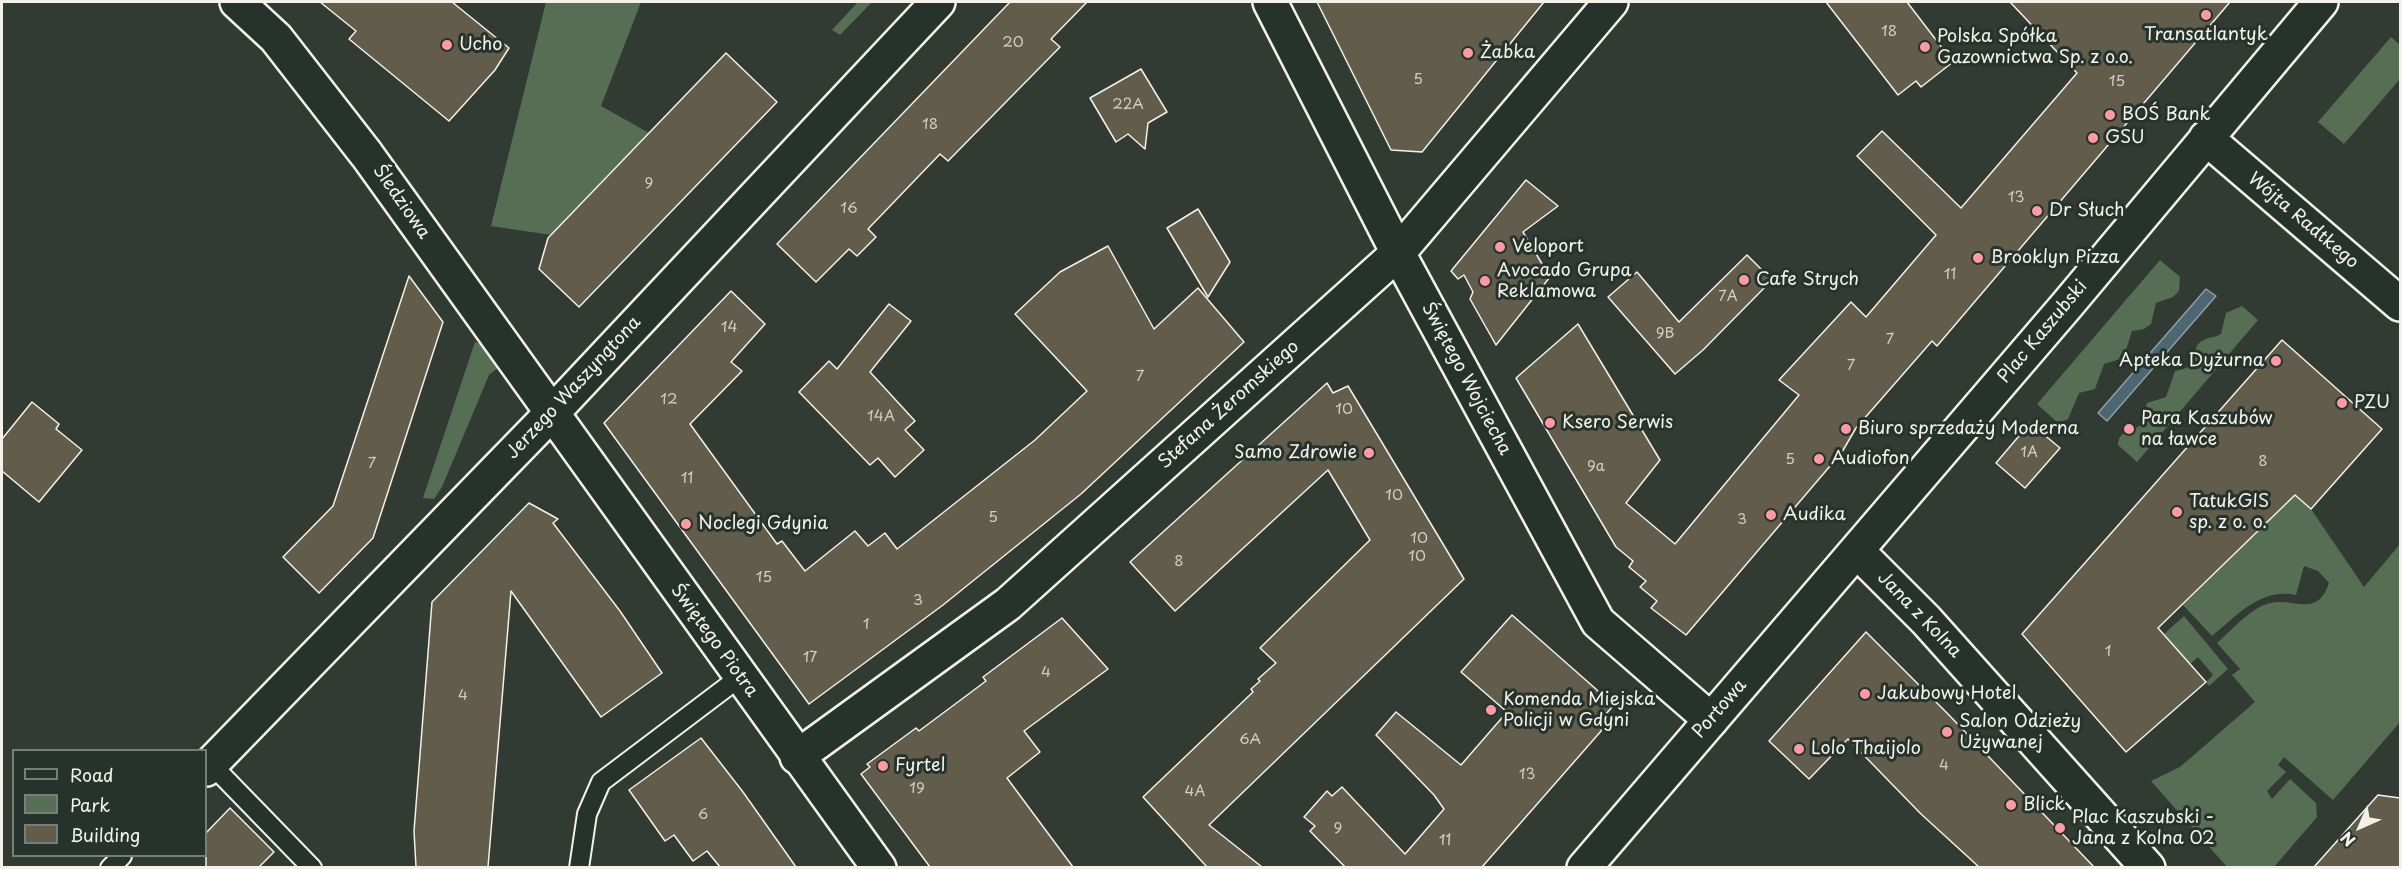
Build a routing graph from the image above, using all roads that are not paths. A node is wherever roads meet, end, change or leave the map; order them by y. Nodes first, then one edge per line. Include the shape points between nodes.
1 (237, 2) edge
2 (938, 2) edge
3 (1270, 2) edge
4 (1611, 2) edge
5 (2321, 2) edge
6 (2206, 138) junction
7 (1398, 253) junction
8 (2400, 304) edge
9 (551, 414) junction
10 (1857, 551) junction
11 (740, 676) junction
12 (1711, 720) junction
13 (797, 757) junction
14 (208, 767) edge
15 (312, 867) edge
16 (579, 867) edge
17 (879, 867) edge
18 (1584, 867) edge
19 (2148, 867) edge

1 - 9 street, Śledziowa via 296,61
2 - 9 street, Jerzego Waszyngtona
3 - 7 street, Świętego Wojciecha
4 - 7 street, Stefana Żeromskiego
5 - 6 street, Plac Kaszubski
6 - 8 street, Wójta Radtkego
6 - 10 street, Plac Kaszubski
7 - 12 street, Świętego Wojciecha via 1598,622
7 - 13 street, Stefana Żeromskiego via 1008,604
9 - 11 street, Świętego Piotra
9 - 14 street, Jerzego Waszyngtona
10 - 12 street, Portowa
10 - 19 street, Jana z Kolna via 1926,620
11 - 13 street, Świętego Piotra
11 - 16 lane via 601,782 587,814
12 - 18 street, Portowa
13 - 17 street, Świętego Piotra
14 - 15 lane

